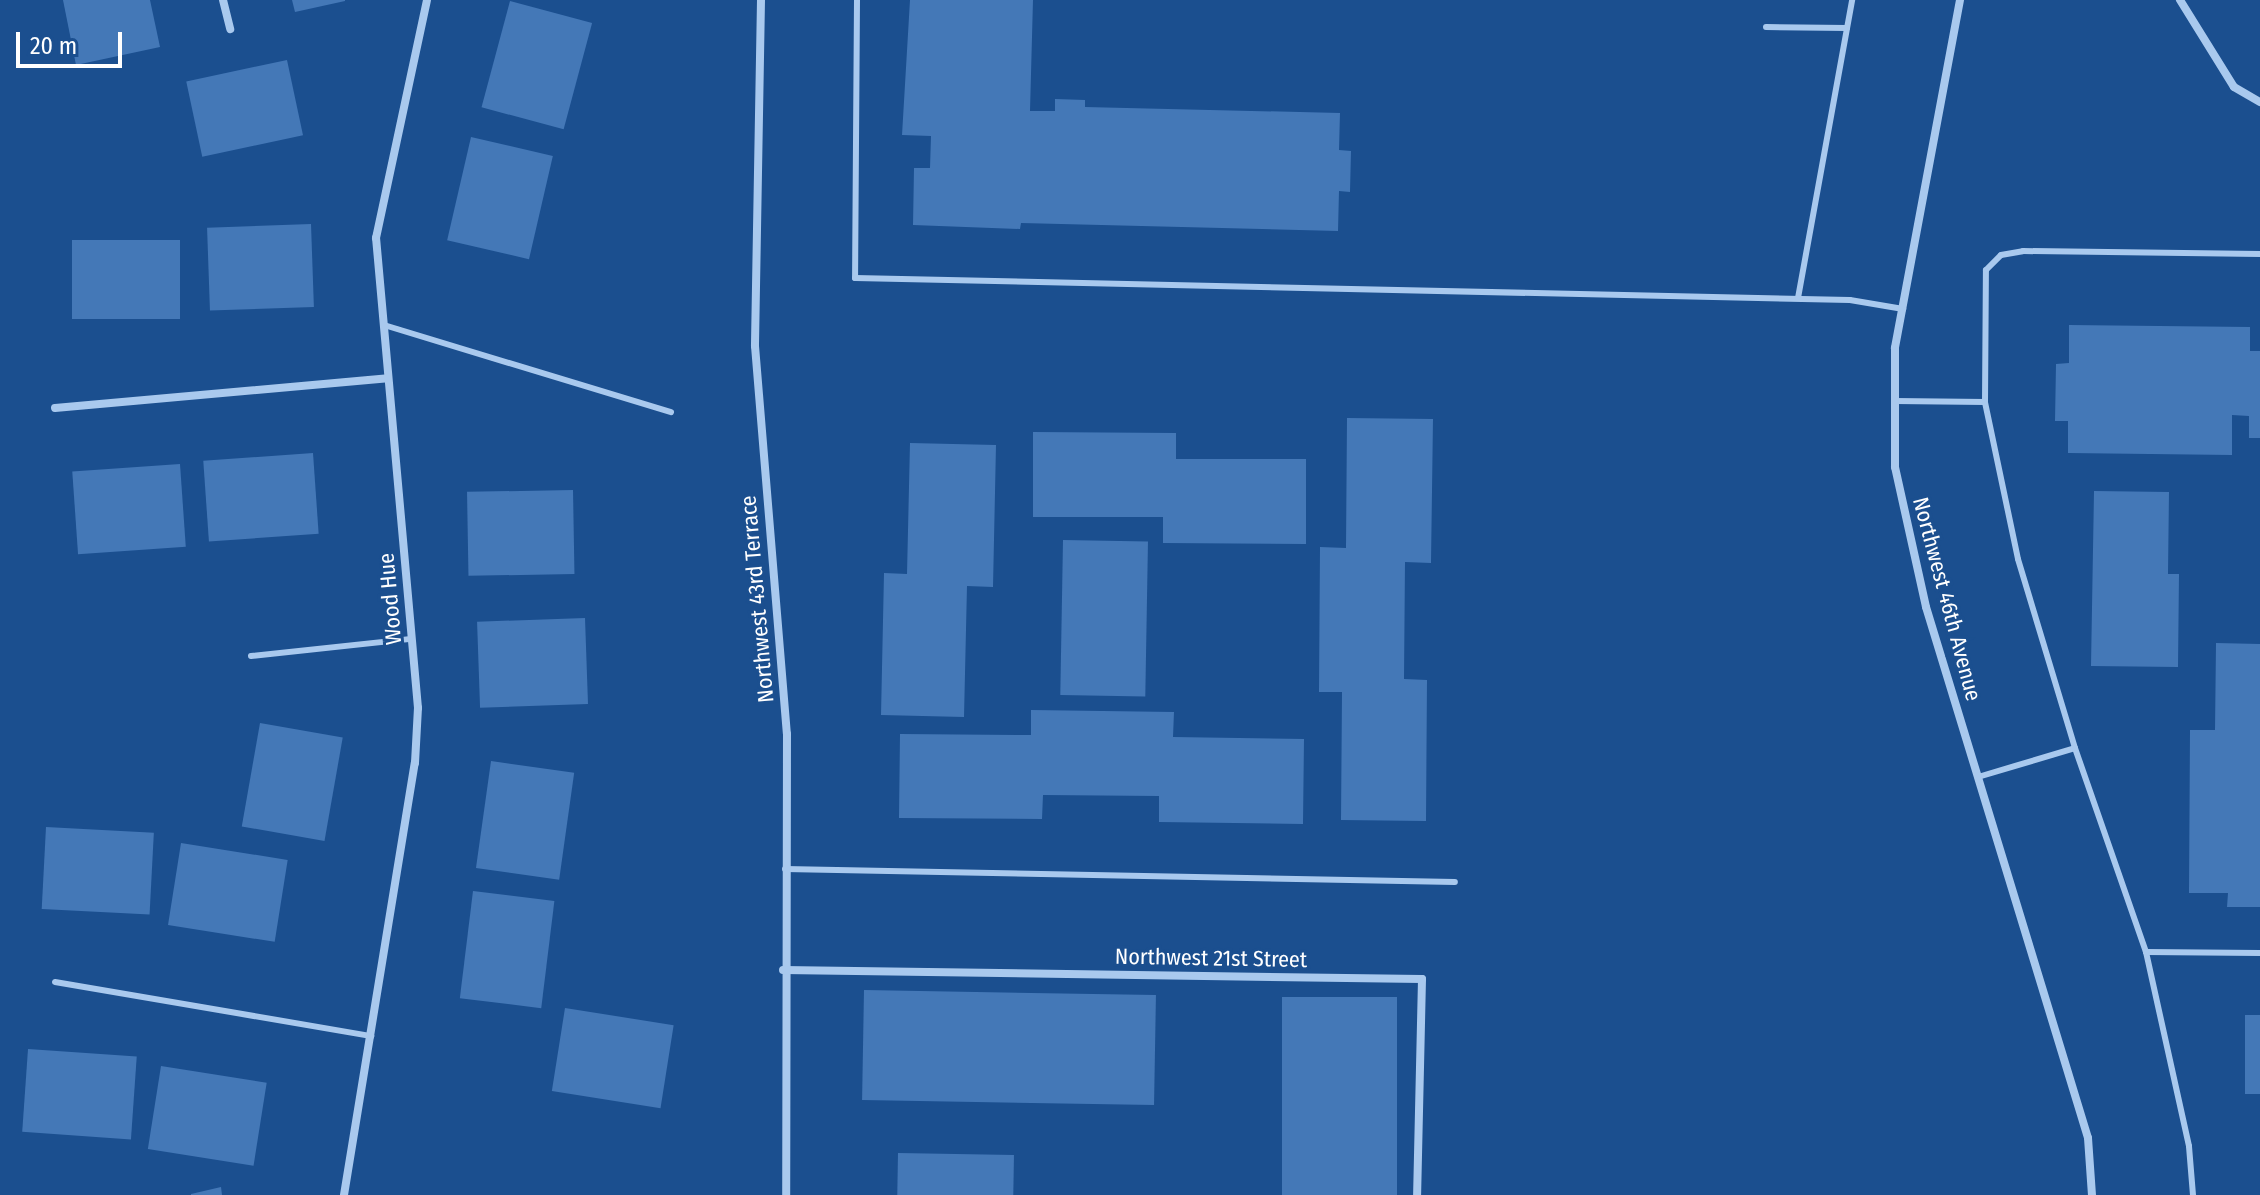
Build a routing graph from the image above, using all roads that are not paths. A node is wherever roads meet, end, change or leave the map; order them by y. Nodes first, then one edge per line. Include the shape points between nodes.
1 (223, 0) edge
2 (427, 0) edge
3 (761, 0) edge
4 (857, 0) edge
5 (1852, 0) edge
6 (1960, 0) edge
7 (2180, 0) edge
8 (1766, 27) dead end
9 (1847, 28) junction
10 (230, 29) dead end
11 (2260, 102) edge
12 (2260, 254) edge
13 (1798, 298) junction
14 (1903, 309) junction
15 (384, 325) junction
16 (388, 378) junction
17 (1895, 401) junction
18 (1985, 402) junction
19 (55, 408) dead end
20 (671, 412) dead end
21 (411, 639) junction
22 (251, 656) dead end
23 (2075, 748) junction
24 (1978, 777) junction
25 (785, 869) junction
26 (1455, 882) dead end
27 (2146, 952) junction
28 (2260, 953) edge
29 (783, 970) junction
30 (55, 982) dead end
31 (371, 1036) junction
32 (344, 1195) edge
33 (786, 1195) edge
34 (1417, 1195) edge
35 (2092, 1195) edge
36 (2193, 1195) edge

1 - 10 street
2 - 15 street, Wood Hue via 376,238
3 - 25 street, Northwest 43rd Terrace via 755,346 787,734
4 - 13 lane via 855,278
5 - 9 lane
6 - 14 street, Northwest 46th Avenue
7 - 11 street via 2234,87
8 - 9 lane
9 - 13 lane
12 - 18 lane via 2001,255 1986,270
13 - 14 lane
14 - 17 street, Northwest 46th Avenue via 1895,348
15 - 16 street, Wood Hue
15 - 20 lane
16 - 19 street
16 - 21 street, Wood Hue
17 - 18 lane
17 - 24 street, Northwest 46th Avenue via 1895,467 1926,607
18 - 23 lane via 2018,559
21 - 22 lane
21 - 31 street, Wood Hue via 418,708 415,763
23 - 24 lane
23 - 27 lane
24 - 35 street, Northwest 46th Avenue via 2088,1138
25 - 26 lane
25 - 29 street, Northwest 43rd Terrace
27 - 28 lane
27 - 36 lane via 2189,1146
29 - 33 street, Northwest 43rd Terrace
29 - 34 street, Northwest 21st Street via 1422,979
30 - 31 lane
31 - 32 street, Wood Hue

